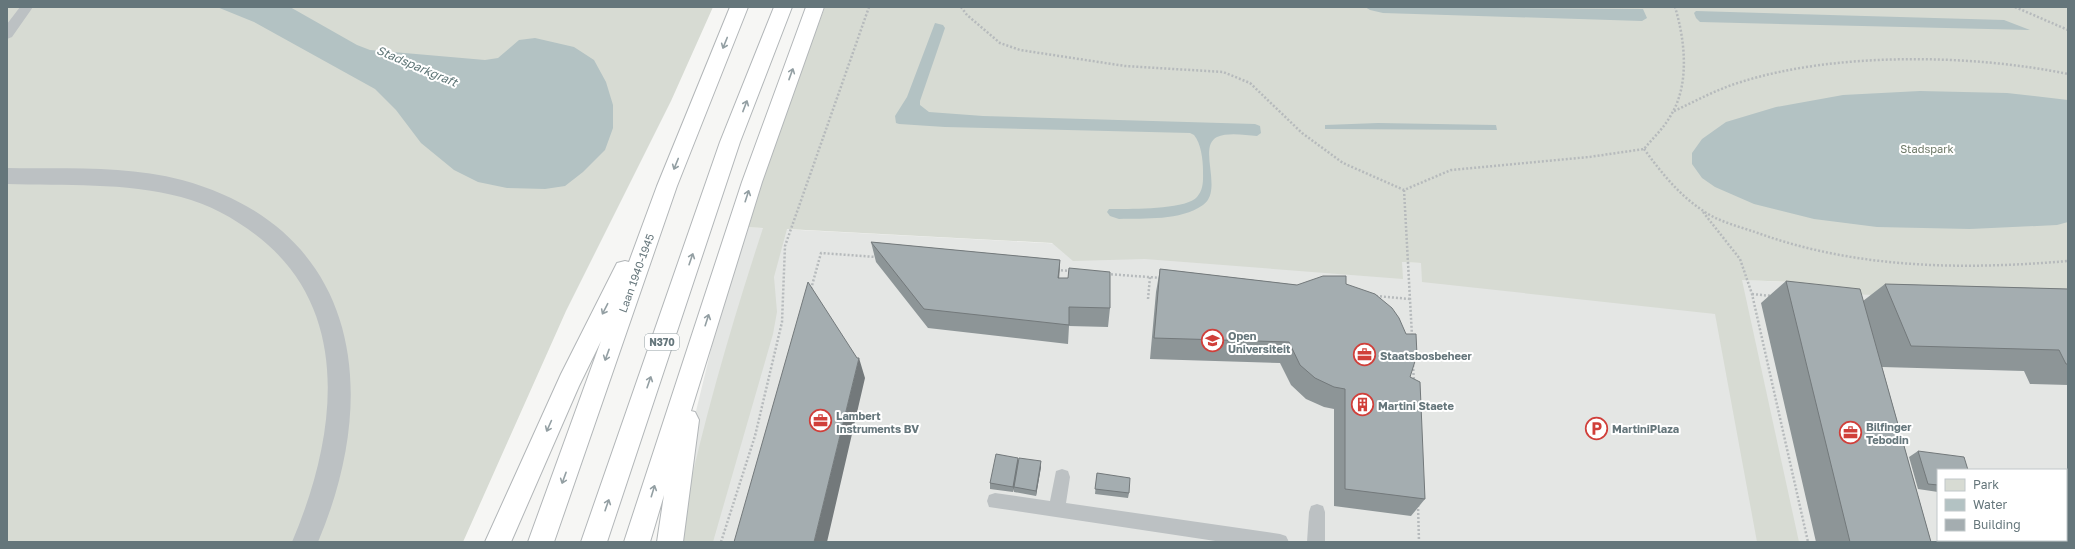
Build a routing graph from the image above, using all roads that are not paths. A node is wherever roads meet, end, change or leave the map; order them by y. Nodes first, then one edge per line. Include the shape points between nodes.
1 (27, 7) edge
2 (739, 7) edge
3 (783, 7) edge
4 (815, 7) edge
5 (7, 34) edge
6 (7, 176) edge
7 (667, 186) junction
8 (695, 357) junction
9 (1062, 477) dead end
10 (995, 501) dead end
11 (1057, 510) junction
12 (1317, 512) dead end
13 (305, 542) edge
14 (498, 542) edge
15 (541, 542) edge
16 (594, 542) edge
17 (637, 542) edge
18 (670, 542) edge
19 (1280, 542) edge
20 (1316, 542) edge

1 - 5 lane
2 -> 7 highway, Laan 1940-1945
16 -> 3 highway, N370 via 730,142
8 -> 4 highway via 752,182
6 - 13 street via 133,180 204,195 235,208 263,226 287,247 308,272 323,300 334,332 340,368 341,407 336,448 324,492
7 -> 14 highway via 569,381
7 -> 15 highway, Laan 1940-1945
17 -> 8 highway
8 - 18 highway
9 - 11 lane
10 - 11 lane
11 - 19 lane
12 - 20 lane

